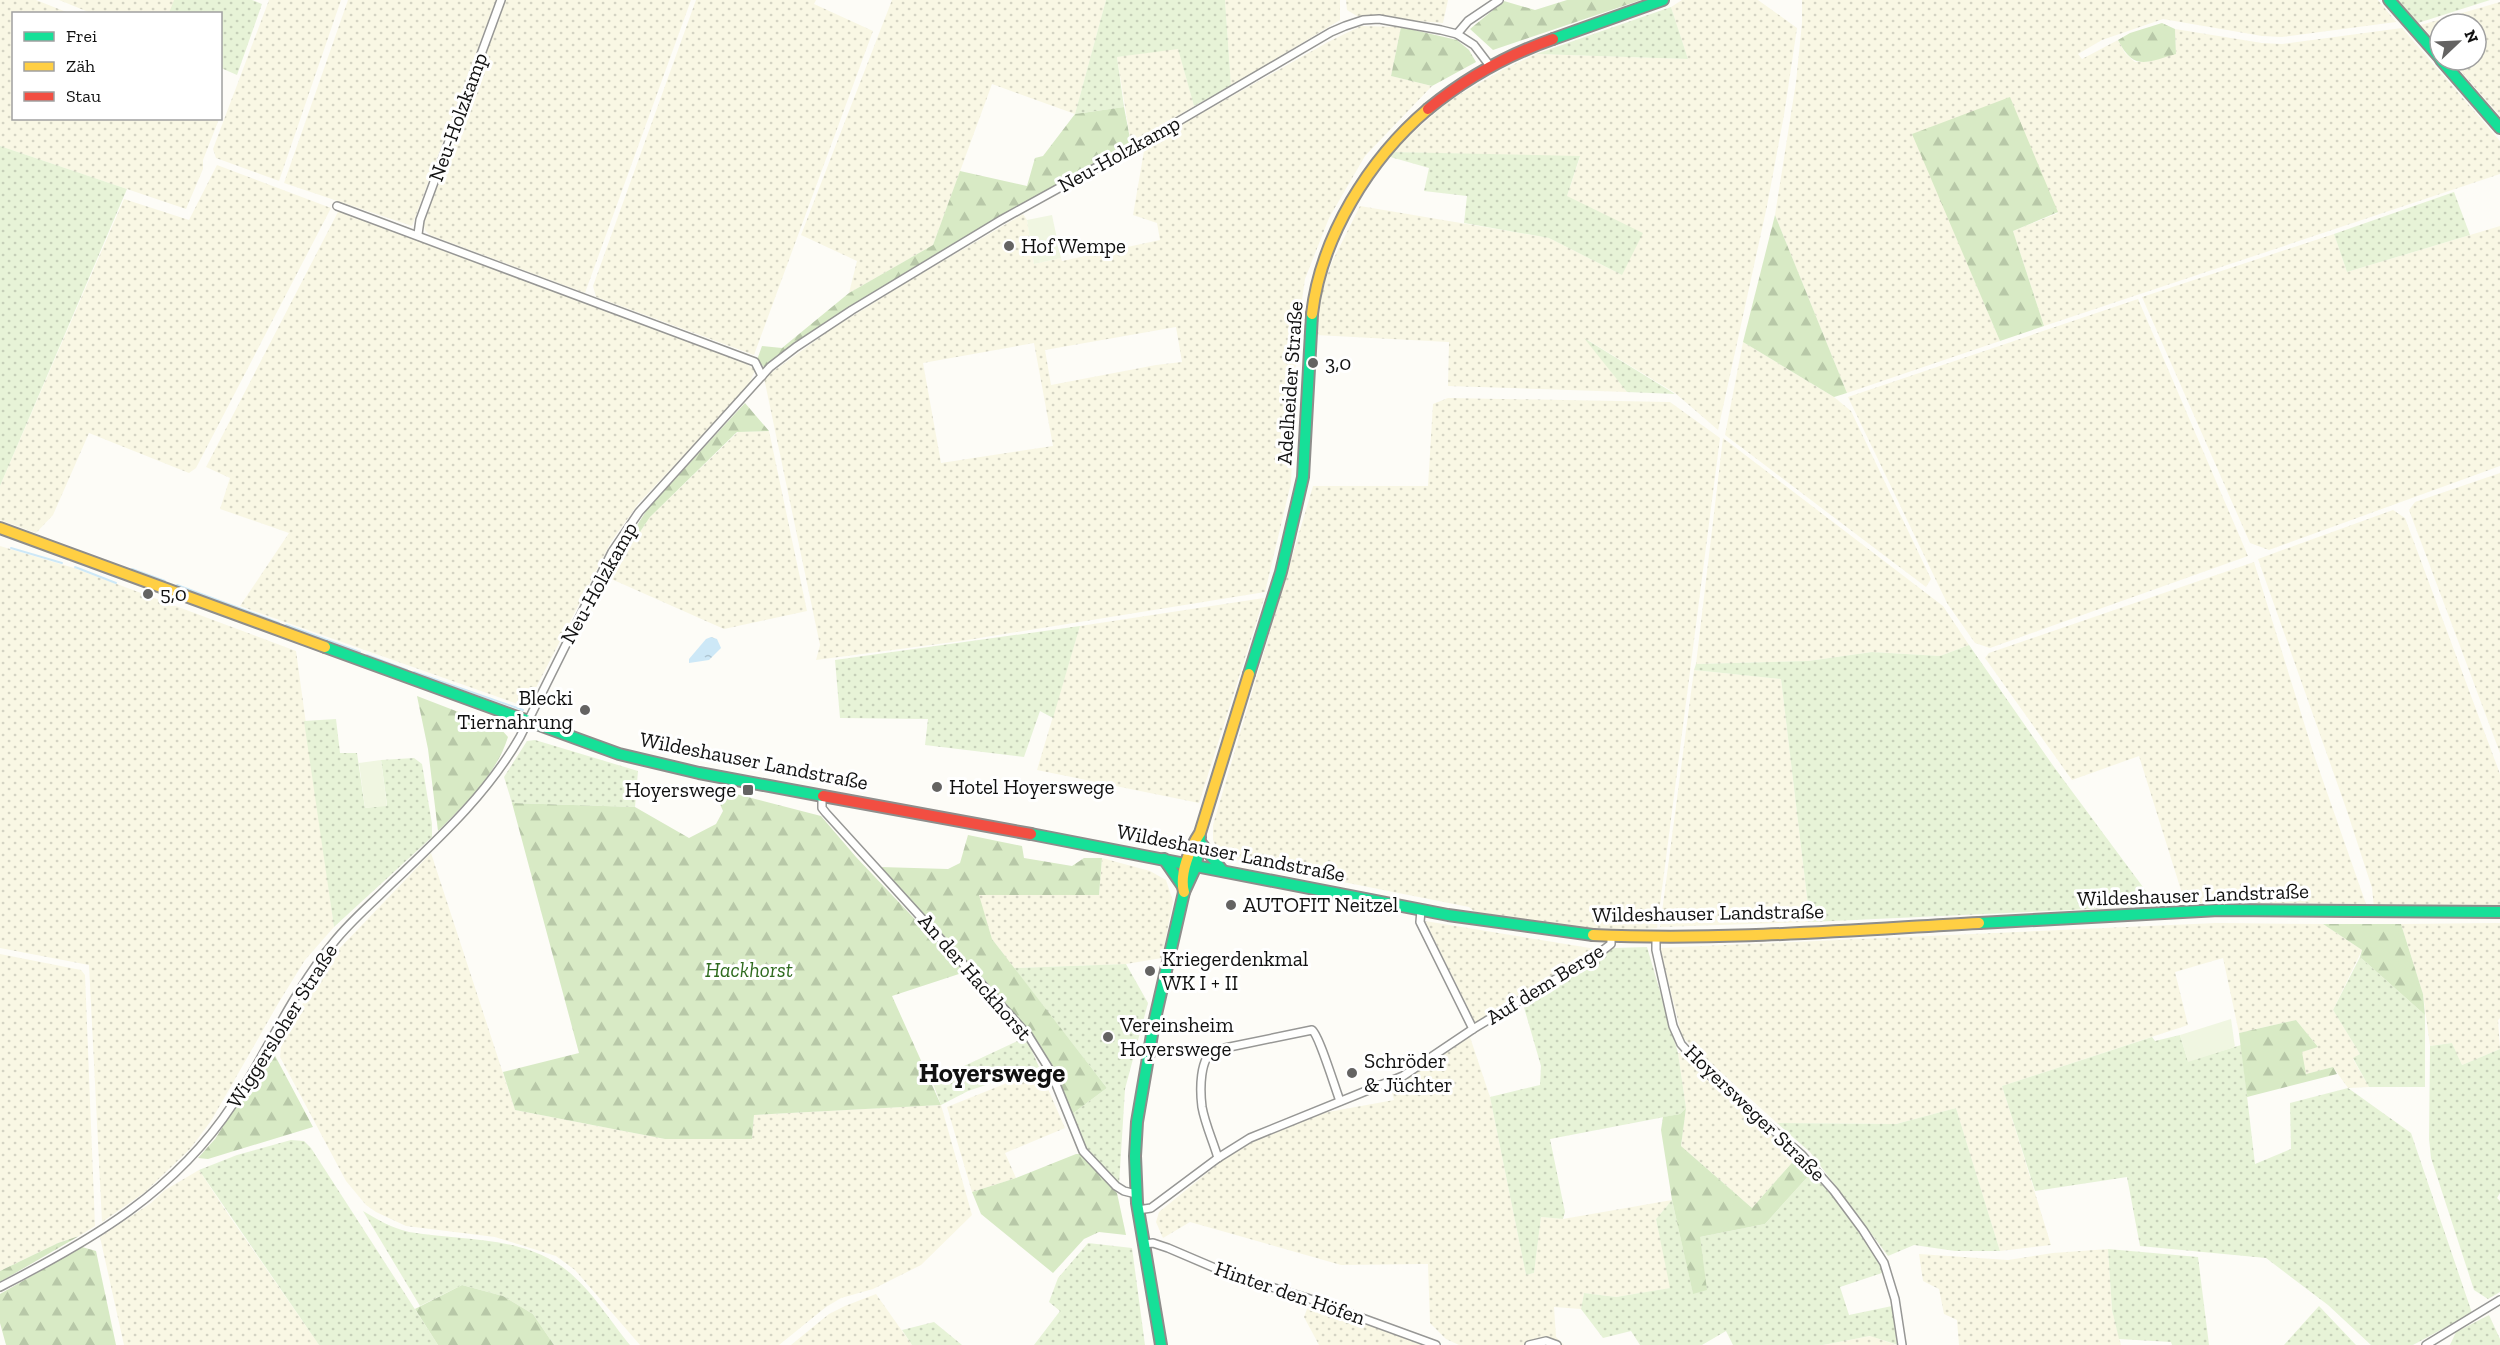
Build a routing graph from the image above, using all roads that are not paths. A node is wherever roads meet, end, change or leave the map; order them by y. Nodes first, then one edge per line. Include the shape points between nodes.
1 (501, 0) edge
2 (1499, 0) edge
3 (1663, 0) edge
4 (2390, 0) edge
5 (1457, 34) junction
6 (2428, 44) edge
7 (1490, 66) junction
8 (2452, 72) edge
9 (2500, 128) edge
10 (337, 206) dead end
11 (418, 234) junction
12 (762, 376) junction
13 (0, 528) edge
14 (526, 722) junction
15 (822, 795) junction
16 (1200, 838) junction
17 (1164, 859) junction
18 (1191, 864) junction
19 (1222, 870) junction
20 (1183, 889) junction
21 (1421, 910) junction
22 (2500, 912) edge
23 (1611, 936) junction
24 (1656, 938) junction
25 (1473, 1029) junction
26 (1340, 1101) junction
27 (1218, 1158) junction
28 (1136, 1194) junction
29 (1138, 1210) junction
30 (1144, 1244) junction
31 (0, 1287) edge
32 (2500, 1300) edge
33 (1161, 1345) edge
34 (1436, 1345) edge
35 (1529, 1345) edge
36 (1557, 1345) edge
37 (1902, 1345) edge
38 (2426, 1345) edge

1 - 11 street, Neu-Holzkamp
2 - 5 street via 1468,21
3 - 7 main road, Adelheider Straße
4 - 6 main road
5 - 7 street, Neu-Holzkamp via 1474,45
5 - 12 street, Neu-Holzkamp via 1379,20 1362,20 1331,32 951,250 796,347
7 - 16 main road, Adelheider Straße via 1424,111 1393,143 1360,187 1333,239 1314,293 1303,479 1290,548
8 - 9 main road
10 - 11 street
11 - 12 street via 754,362
12 - 14 street, Neu-Holzkamp via 657,491 612,552
13 - 14 main road, Wildeshauser Landstraße
14 - 15 main road, Wildeshauser Landstraße via 619,754
14 - 31 street, Wiggersloher Straße via 503,767 479,797 333,943 300,989 234,1103 191,1159 147,1199
15 - 17 main road, Wildeshauser Landstraße
15 - 28 street, An der Hackhorst via 826,813 1028,1035 1051,1072 1083,1151 1116,1186
16 - 18 main road, Adelheider Straße
16 - 19 main road
17 - 18 main road, Wildeshauser Landstraße
17 - 20 main road
18 - 19 main road, Wildeshauser Landstraße
18 - 20 main road, Adelheider Straße
19 - 21 main road, Wildeshauser Landstraße
20 - 28 main road, Adelheider Straße via 1144,1073 1135,1156
21 - 23 main road, Wildeshauser Landstraße
21 - 25 street, Auf dem Berge via 1420,922
22 - 24 main road, Wildeshauser Landstraße via 2219,910
23 - 24 main road, Wildeshauser Landstraße
23 - 25 street, Auf dem Berge via 1611,944 1602,951
24 - 37 street, Hoyersweger Straße via 1673,1026 1681,1044 1705,1071 1802,1155 1863,1230 1884,1263
25 - 26 street, Auf dem Berge via 1402,1076
26 - 27 street, Auf dem Berge via 1250,1138
26 - 27 street via 1317,1034 1312,1030 1215,1050 1203,1062 1202,1107
27 - 29 street, Auf dem Berge via 1151,1208
28 - 29 main road, Adelheider Straße
29 - 30 main road, Adelheider Straße
30 - 33 main road, Adelheider Straße
30 - 34 street, Hinter den Höfen via 1168,1248 1229,1274
32 - 38 street
35 - 36 street via 1546,1341

